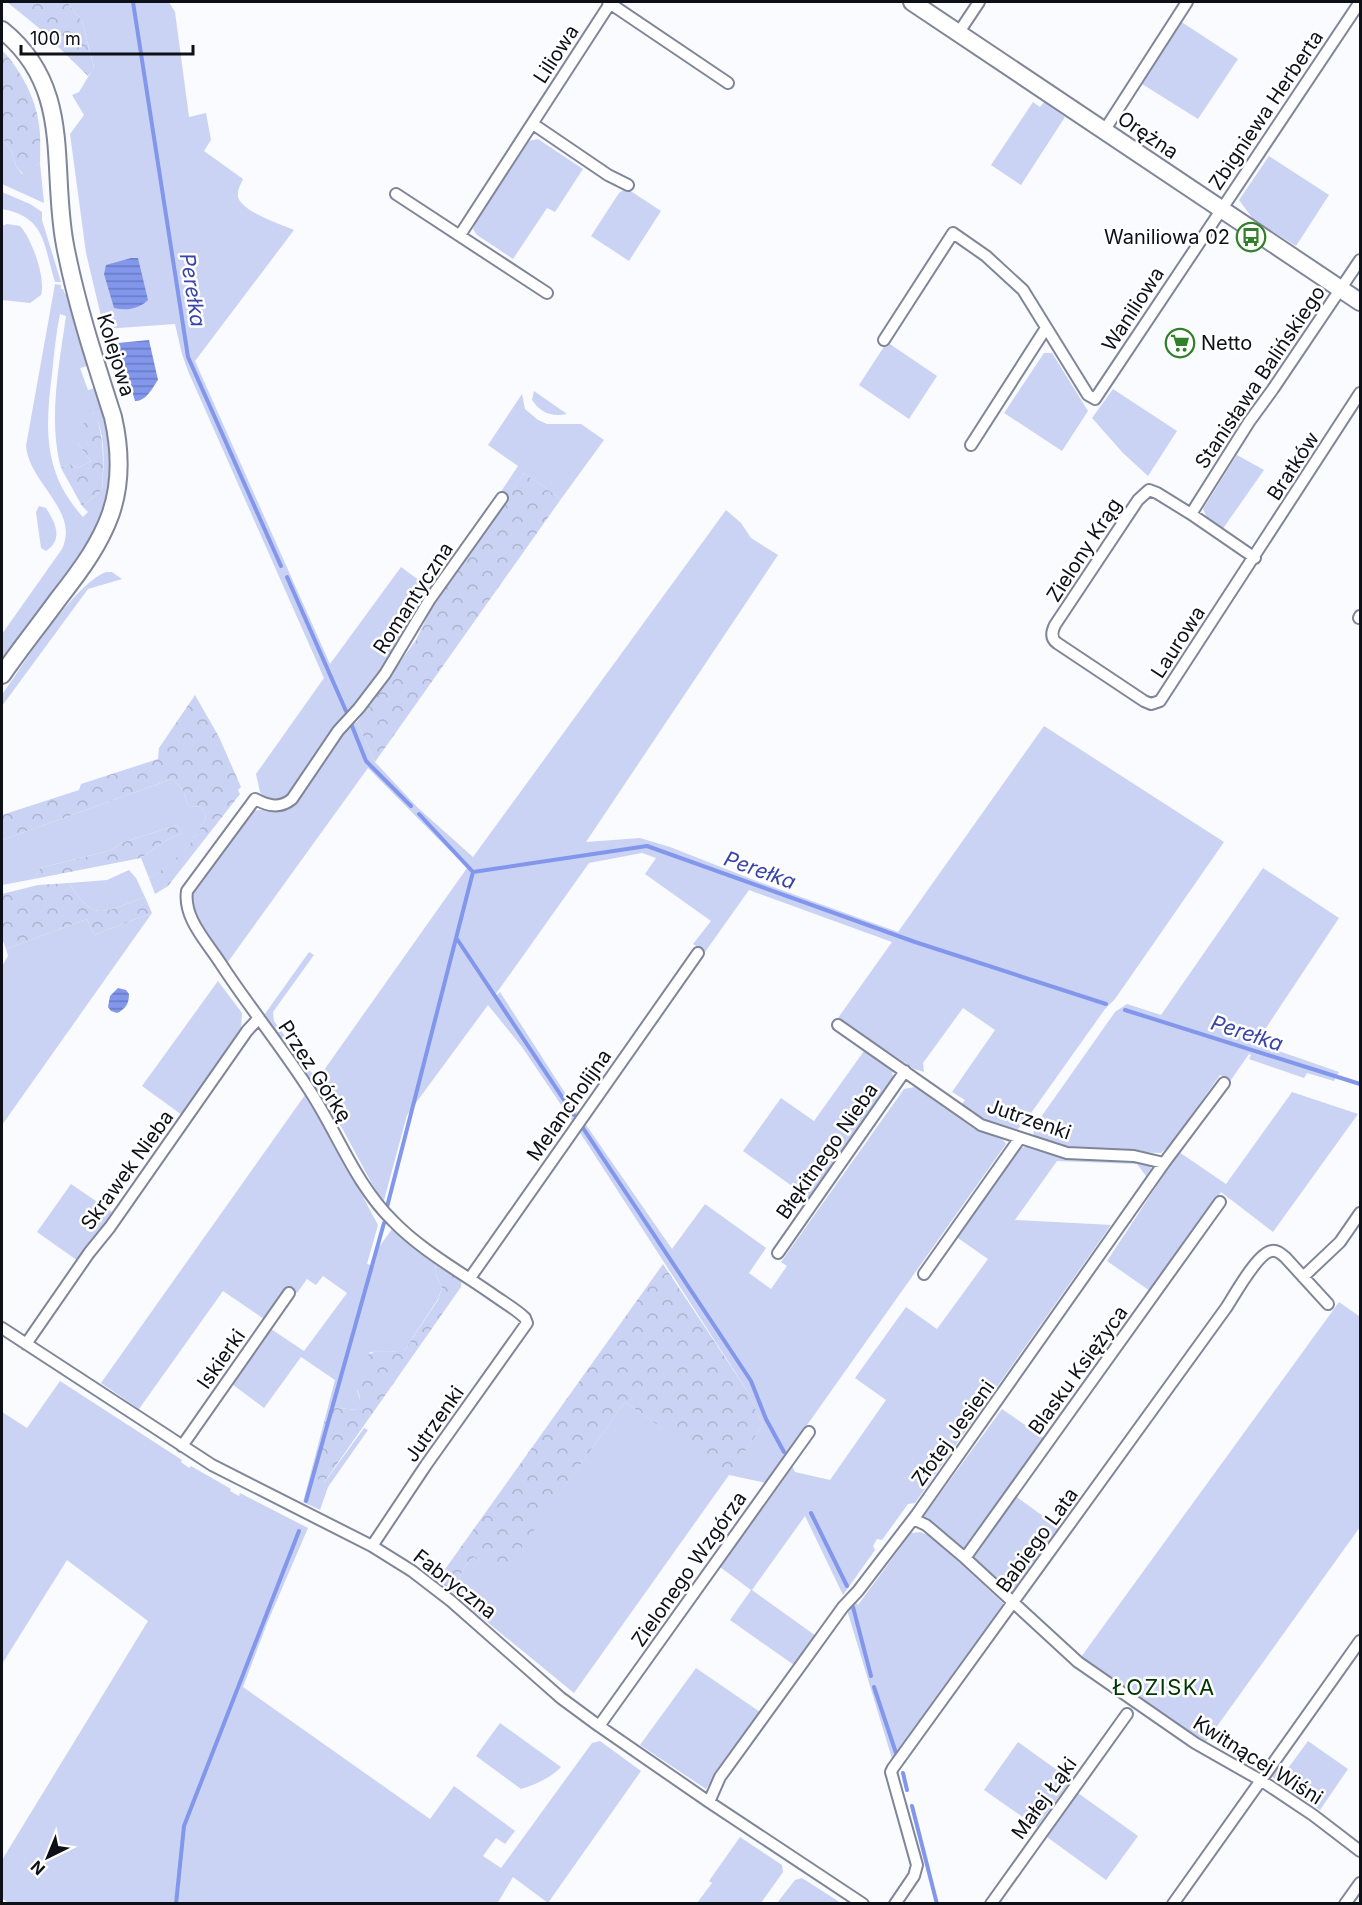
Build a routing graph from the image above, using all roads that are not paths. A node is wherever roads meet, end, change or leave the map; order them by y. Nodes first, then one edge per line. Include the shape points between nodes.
1 (610, 2) edge
2 (912, 2) edge
3 (978, 2) edge
4 (1186, 2) edge
5 (1360, 2) edge
6 (2, 30) edge
7 (959, 32) junction
8 (728, 82) dead end
9 (532, 124) junction
10 (1104, 131) junction
11 (628, 184) dead end
12 (396, 194) dead end
13 (1221, 209) junction
14 (460, 235) junction
15 (1360, 260) edge
16 (1341, 289) junction
17 (547, 293) dead end
18 (1360, 302) edge
19 (1047, 328) junction
20 (884, 340) dead end
21 (1360, 393) edge
22 (971, 445) dead end
23 (502, 498) dead end
24 (1191, 514) junction
25 (1255, 558) junction
26 (1054, 641) joint
27 (2, 675) edge
28 (255, 799) joint
29 (698, 953) dead end
30 (259, 1017) junction
31 (838, 1025) dead end
32 (905, 1071) junction
33 (1224, 1083) dead end
34 (1020, 1138) junction
35 (1164, 1164) junction
36 (1220, 1202) dead end
37 (1360, 1213) edge
38 (778, 1253) dead end
39 (924, 1274) dead end
40 (1303, 1277) junction
41 (470, 1278) junction
42 (289, 1293) dead end
43 (1328, 1304) dead end
44 (527, 1323) joint
45 (2, 1328) edge
46 (26, 1344) junction
47 (810, 1432) dead end
48 (182, 1446) junction
49 (913, 1519) junction
50 (372, 1546) junction
51 (965, 1558) junction
52 (1013, 1603) junction
53 (1360, 1641) edge
54 (1127, 1714) dead end
55 (599, 1726) junction
56 (1262, 1780) junction
57 (709, 1802) junction
58 (1360, 1851) edge
59 (1360, 1883) edge
60 (863, 1904) edge
61 (895, 1904) edge
62 (991, 1904) edge
63 (1173, 1904) edge
64 (1345, 1904) edge

1 - 8 street
1 - 9 street, Liliowa
2 - 7 street, Orężna
3 - 7 street
4 - 10 street
5 - 13 street, Zbigniewa Herberta
6 - 27 street, Kolejowa via 35,68 51,103 64,238 113,417 118,464 114,502 102,536
7 - 10 street, Orężna
9 - 11 street
9 - 14 street, Liliowa
10 - 13 street, Orężna
12 - 14 street
13 - 16 street, Orężna
13 - 19 street, Waniliowa via 1095,399
14 - 17 street
15 - 16 street, Stanisława Balińskiego
16 - 18 street, Orężna
16 - 24 street, Stanisława Balińskiego
19 - 20 street via 1016,283 986,256 952,234
19 - 22 street
21 - 25 street, Bratków
23 - 28 street, Romantyczna via 430,599 385,674 338,731 292,799 281,805 267,805
24 - 25 street
24 - 26 street, Zielony Krąg via 1149,490 1138,500 1055,625
25 - 26 street, Laurowa via 1157,703 1144,701
28 - 30 street, Przez Górkę via 188,891 186,901 188,912 204,938
29 - 41 street, Melancholijna
30 - 41 street, Przez Górkę via 311,1092 381,1210 406,1234
30 - 46 street, Skrawek Nieba
31 - 32 street, Jutrzenki
32 - 34 street, Jutrzenki via 981,1125
32 - 38 street, Błękitnego Nieba
33 - 35 street, Złotej Jesieni
34 - 35 street, Jutrzenki via 1067,1153 1134,1156
34 - 39 street
35 - 49 street, Złotej Jesieni
36 - 51 street, Blasku Księżyca
37 - 40 street via 1344,1237
40 - 43 street, Babiego Lata
40 - 52 street, Babiego Lata via 1273,1250 1255,1264
41 - 44 street, Przez Górkę via 521,1314
42 - 48 street, Iskierki
44 - 50 street, Jutrzenki
45 - 46 street, Fabryczna
46 - 48 street, Fabryczna
47 - 55 street, Zielonego Wzgórza
48 - 50 street, Fabryczna
49 - 51 street, Kwitnącej Wiśni
49 - 57 street, Złotej Jesieni via 754,1729 720,1777
50 - 55 street, Fabryczna via 433,1586 561,1698
51 - 52 street, Kwitnącej Wiśni
52 - 56 street, Kwitnącej Wiśni via 1082,1665 1195,1743
52 - 61 street, Babiego Lata via 891,1772 918,1865
53 - 56 street
54 - 62 street, Małej Łąki
55 - 57 street, Fabryczna
56 - 58 street, Kwitnącej Wiśni
56 - 63 street
57 - 60 street, Fabryczna
59 - 64 street

